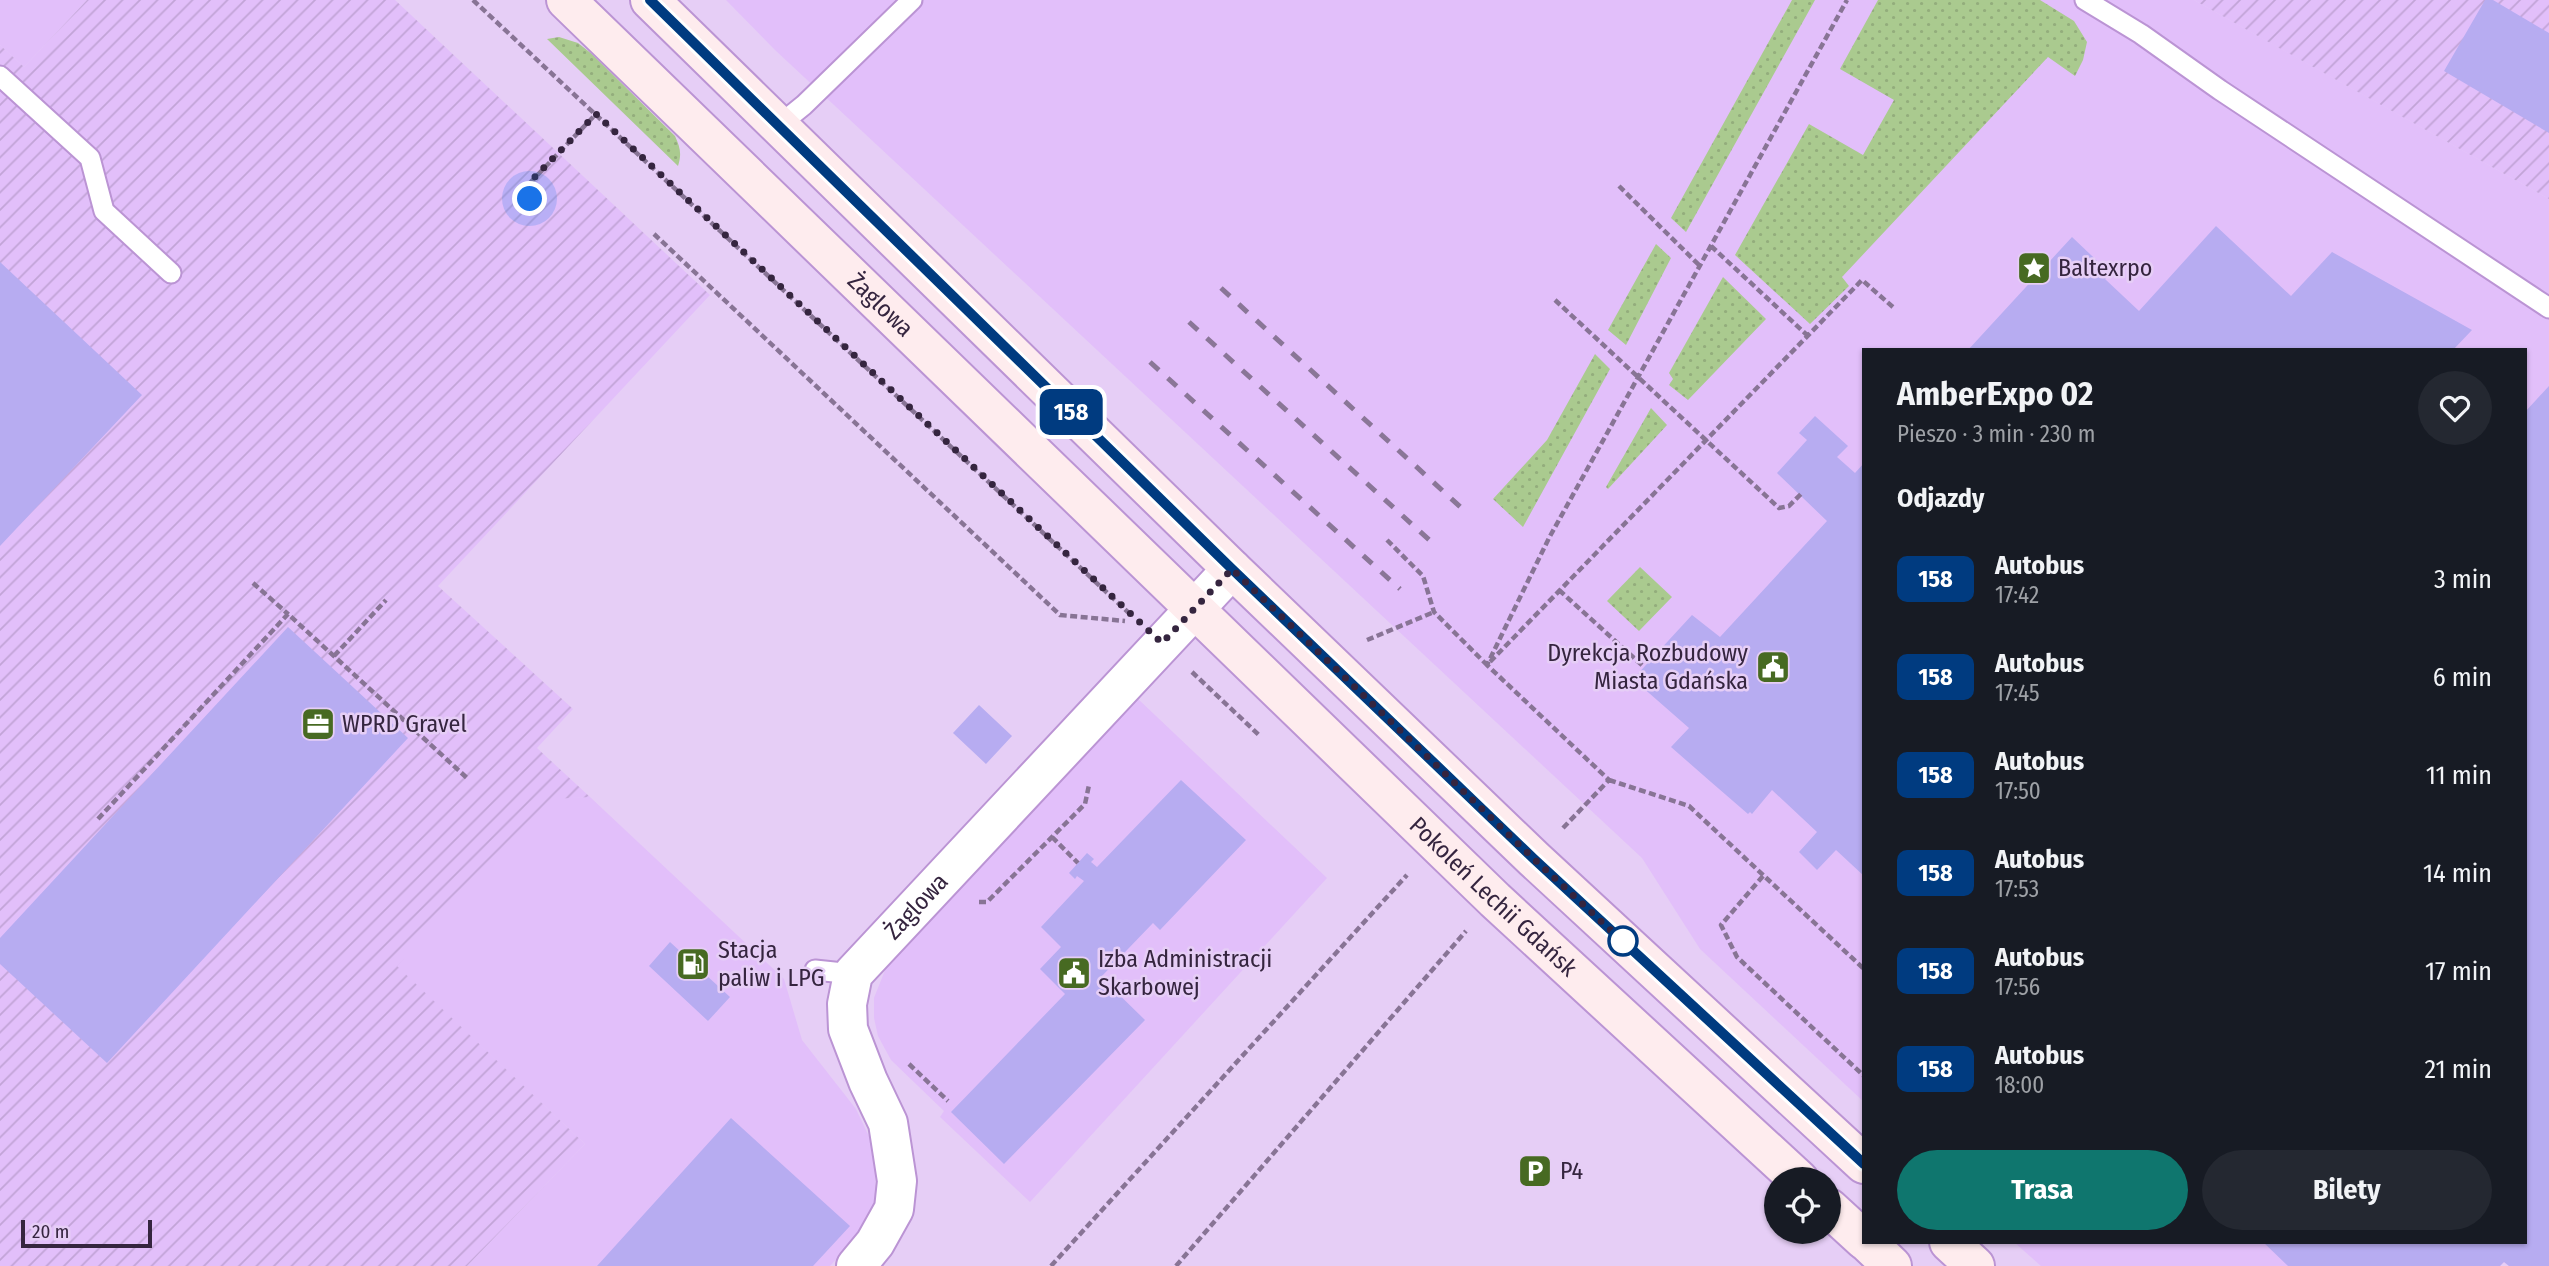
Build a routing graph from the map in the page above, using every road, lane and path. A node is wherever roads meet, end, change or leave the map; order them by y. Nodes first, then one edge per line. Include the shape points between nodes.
1 (473, 0) edge
2 (566, 0) edge
3 (650, 0) edge
4 (912, 0) edge
5 (1847, 0) edge
6 (2085, 0) edge
7 (0, 76) edge
8 (596, 114) junction
9 (778, 126) junction
10 (734, 162) junction
11 (1619, 186) dead end
12 (532, 213) dead end
13 (654, 234) dead end
14 (1711, 246) junction
15 (1700, 266) junction
16 (171, 273) dead end
17 (1555, 300) dead end
18 (1894, 308) dead end
19 (2549, 308) edge
20 (1808, 336) junction
21 (1639, 376) junction
22 (1707, 439) junction
23 (1801, 495) dead end
24 (1387, 540) dead end
25 (1232, 569) junction
26 (253, 583) dead end
27 (1559, 590) junction
28 (386, 600) dead end
29 (1193, 610) junction
30 (1434, 612) junction
31 (288, 614) junction
32 (1360, 643) dead end
33 (334, 656) junction
34 (1488, 665) junction
35 (1644, 667) dead end
36 (467, 778) dead end
37 (1609, 780) junction
38 (1084, 804) dead end
39 (98, 820) dead end
40 (1556, 835) dead end
41 (1052, 837) junction
42 (1078, 863) dead end
43 (1407, 875) dead end
44 (1763, 876) junction
45 (976, 902) dead end
46 (1466, 930) dead end
47 (1862, 967) edge
48 (815, 970) dead end
49 (853, 974) junction
50 (907, 1062) dead end
51 (1862, 1074) edge
52 (948, 1101) dead end
53 (1804, 1108) junction
54 (1768, 1150) junction
55 (1862, 1162) edge
56 (1785, 1167) edge
57 (1841, 1219) edge
58 (1862, 1238) edge
59 (1868, 1244) edge
60 (1952, 1244) edge
61 (856, 1266) edge
62 (1051, 1266) edge
63 (1176, 1266) edge
64 (1892, 1266) edge
65 (1975, 1266) edge

1 - 8 path
2 - 10 street, Żaglowa
3 - 9 street
4 - 9 lane
5 - 14 path
6 - 19 lane
7 - 16 lane via 90,158 104,211
8 - 12 path via 528,184
8 - 13 path via 1140,623 1060,615
9 - 10 street
9 - 25 street
10 - 29 street, Żaglowa
11 - 15 path
14 - 15 path
14 - 20 path
15 - 21 path
17 - 21 path
18 - 20 path via 1862,280
20 - 22 path
21 - 22 path
21 - 34 path via 1549,538
22 - 23 path via 1779,508
22 - 27 path
24 - 30 path via 1423,576
25 - 29 street, Żaglowa
25 - 53 street via 1534,859
26 - 31 path
27 - 34 path
27 - 35 path
28 - 33 path
29 - 49 street, Żaglowa
29 - 54 street, Pokoleń Lechii Gdańsk via 1495,900
30 - 32 path
30 - 34 path
31 - 33 path
31 - 39 path
33 - 36 path
34 - 37 path
37 - 40 path
37 - 44 path via 1689,806
38 - 41 path
41 - 42 path
41 - 45 path via 987,902
43 - 62 path
44 - 47 path
44 - 51 path via 1721,925 1737,957
46 - 63 path
48 - 49 lane
49 - 61 street via 848,1029 888,1123 897,1181 894,1209
50 - 52 path
53 - 54 street
53 - 55 street
54 - 56 street, Pokoleń Lechii Gdańsk
57 - 58 street
59 - 64 street
60 - 65 street

